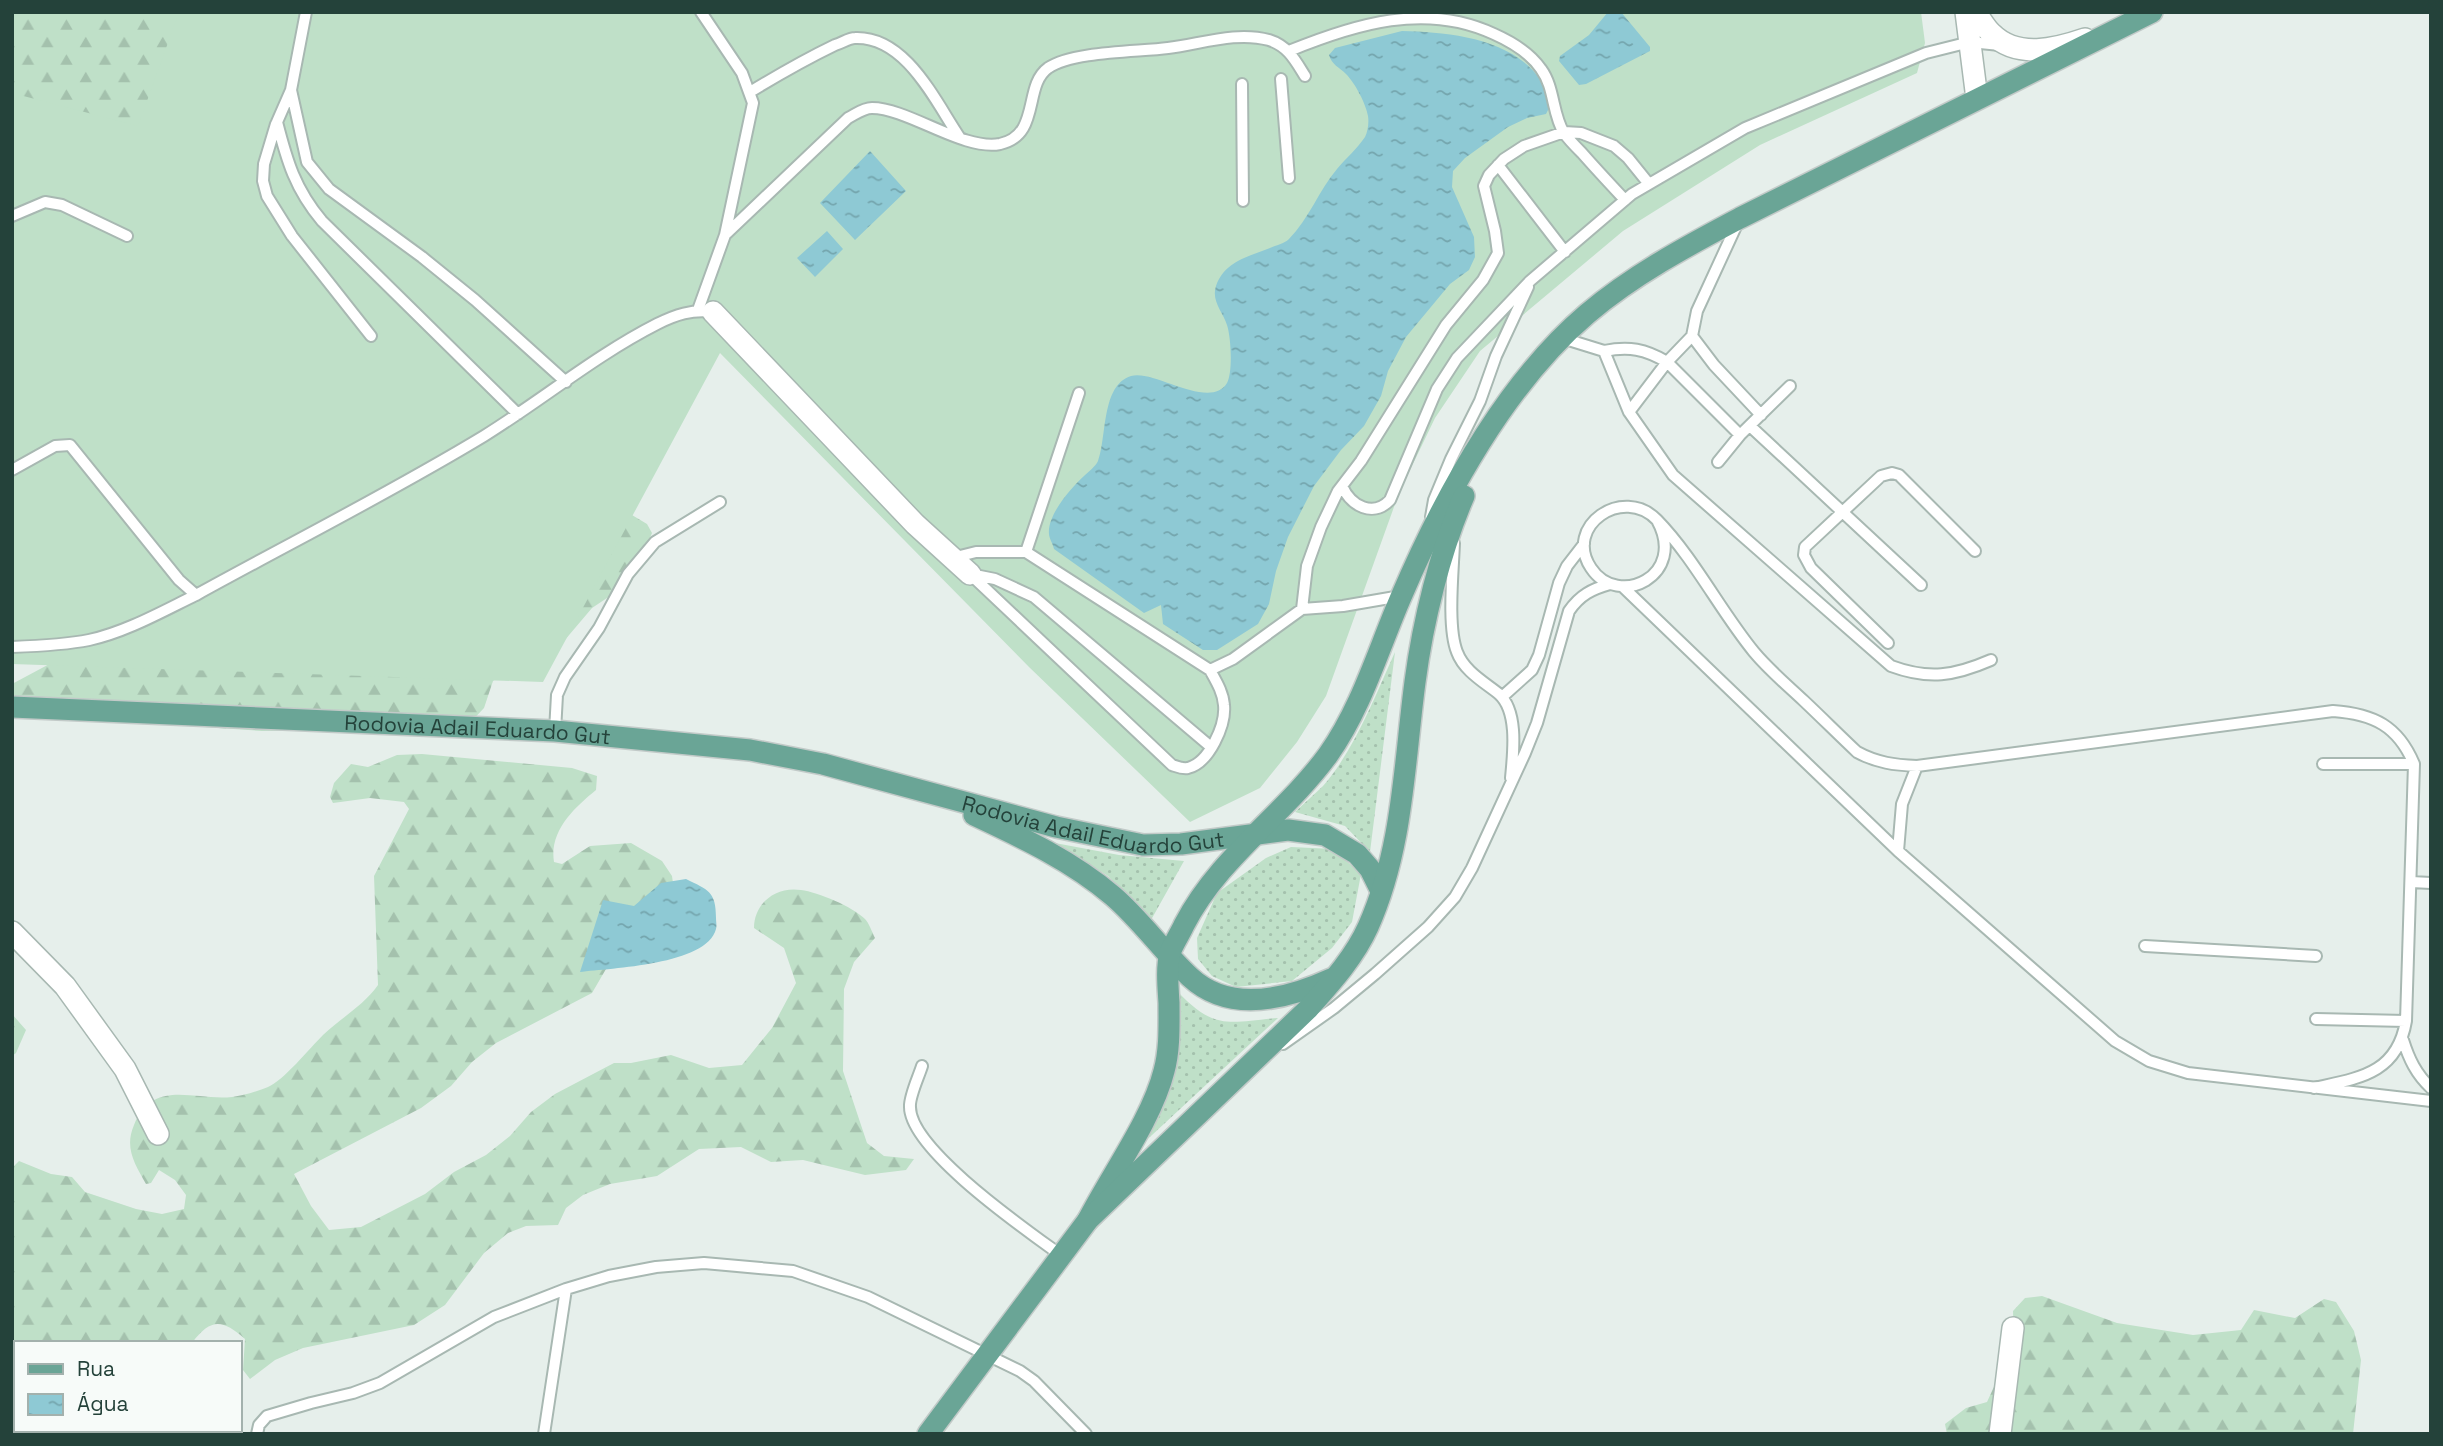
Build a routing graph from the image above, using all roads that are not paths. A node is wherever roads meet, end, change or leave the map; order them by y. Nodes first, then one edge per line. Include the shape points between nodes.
1 (306, 12) edge
2 (701, 12) edge
3 (1966, 12) edge
4 (1975, 12) edge
5 (2152, 12) edge
6 (1451, 16) edge
7 (2117, 29) junction
8 (1970, 42) junction
9 (2010, 46) junction
10 (1289, 51) junction
11 (1306, 76) dead end
12 (1281, 79) dead end
13 (1242, 85) dead end
14 (290, 90) junction
15 (750, 92) junction
16 (1977, 99) junction
17 (277, 122) junction
18 (1564, 132) junction
19 (960, 138) junction
20 (1498, 165) junction
21 (1289, 178) dead end
22 (1649, 184) junction
23 (1625, 200) junction
24 (1243, 201) dead end
25 (12, 216) edge
26 (1740, 218) junction
27 (725, 235) junction
28 (127, 236) dead end
29 (1565, 252) junction
30 (1531, 281) junction
31 (706, 311) junction
32 (371, 336) dead end
33 (1692, 336) junction
34 (1562, 338) junction
35 (1604, 351) junction
36 (1667, 362) junction
37 (566, 382) junction
38 (1790, 386) dead end
39 (1079, 393) dead end
40 (1629, 412) junction
41 (518, 414) junction
42 (1761, 415) junction
43 (1499, 417) junction
44 (1750, 426) junction
45 (1740, 435) junction
46 (1718, 462) dead end
47 (12, 470) edge
48 (1342, 486) junction
49 (720, 502) dead end
50 (1843, 512) junction
51 (1455, 519) junction
52 (1657, 520) junction
53 (1427, 543) junction
54 (1584, 544) junction
55 (1975, 551) dead end
56 (1026, 552) junction
57 (951, 558) junction
58 (970, 574) junction
59 (1610, 584) junction
60 (1921, 585) dead end
61 (1623, 586) junction
62 (196, 595) junction
63 (1401, 596) junction
64 (1302, 609) junction
65 (1888, 643) dead end
66 (12, 647) edge
67 (1991, 660) dead end
68 (1210, 670) junction
69 (1502, 697) junction
70 (12, 707) edge
71 (555, 731) junction
72 (1211, 747) junction
73 (2323, 764) dead end
74 (2414, 764) junction
75 (1917, 766) junction
76 (1511, 788) junction
77 (935, 796) junction
78 (1254, 835) junction
79 (1898, 851) junction
80 (2411, 883) junction
81 (2431, 883) edge
82 (1381, 891) junction
83 (12, 932) edge
84 (2145, 946) dead end
85 (1170, 955) junction
86 (2315, 956) dead end
87 (1338, 975) junction
88 (2316, 1019) dead end
89 (2406, 1021) junction
90 (2403, 1040) junction
91 (922, 1066) dead end
92 (1243, 1072) junction
93 (2314, 1087) junction
94 (2431, 1088) edge
95 (2431, 1101) edge
96 (158, 1134) dead end
97 (1088, 1220) junction
98 (1062, 1256) junction
99 (566, 1289) junction
100 (2013, 1328) dead end
101 (988, 1354) junction
102 (257, 1434) edge
103 (544, 1434) edge
104 (928, 1434) edge
105 (1086, 1434) edge
106 (2000, 1434) edge

1 - 14 lane
2 - 15 lane
3 - 8 street
4 - 9 street via 1992,34
5 - 7 main road
6 - 10 lane via 1380,21
6 - 18 lane via 1527,53 1549,82
7 - 9 street via 2066,46 2034,51
7 - 16 main road
8 - 9 lane
8 - 16 street
8 - 22 lane via 1926,54 1745,128
10 - 11 lane
10 - 19 lane via 1267,40 1246,37 1067,60 1042,73 1025,125 1010,140 989,144
12 - 21 lane
13 - 24 lane
14 - 17 lane
14 - 37 lane via 307,162 318,178 454,283
15 - 19 lane via 853,37 876,41 893,48 913,68
15 - 27 lane via 752,103
16 - 26 main road
17 - 32 lane via 264,164 267,196 292,236
17 - 41 lane via 295,181 307,203
18 - 20 lane via 1524,146
18 - 22 lane via 1581,133 1614,146
18 - 23 lane
19 - 27 lane via 885,110 865,109 848,118
20 - 29 lane
20 - 48 lane via 1484,186 1497,253
22 - 23 lane
23 - 29 lane
25 - 28 lane via 45,202 62,205
26 - 33 lane via 1697,311
26 - 34 main road via 1617,290
27 - 31 lane
29 - 30 lane
30 - 48 lane via 1457,358 1437,389 1390,500 1374,510 1360,506
30 - 53 lane via 1434,500
31 - 37 lane via 681,314 650,328
31 - 57 street
33 - 36 lane
33 - 42 lane
34 - 35 lane
34 - 43 main road
35 - 36 lane via 1629,347
35 - 40 lane
36 - 40 lane
36 - 45 lane
37 - 41 lane
38 - 42 lane
39 - 56 lane
40 - 67 lane via 1673,475 1891,666 1915,675 1961,673
41 - 62 lane via 417,476
42 - 44 lane
43 - 51 main road
43 - 53 main road via 1464,467
44 - 45 lane
44 - 50 lane
45 - 46 lane
47 - 62 lane via 55,446 70,445
48 - 64 lane via 1307,566
49 - 71 lane via 655,542 628,574 565,677 557,695
50 - 55 lane via 1881,475 1899,475
50 - 60 lane
50 - 65 lane via 1805,547 1804,555 1811,568
51 - 69 lane via 1457,653
51 - 82 main road via 1415,680 1399,823
52 - 54 lane via 1636,508 1613,508 1593,522
52 - 61 lane via 1665,534 1662,564 1652,577
52 - 75 lane via 1753,651 1840,736 1874,761
53 - 63 main road
54 - 59 lane via 1591,568
54 - 69 lane via 1559,583 1532,670
56 - 57 lane via 976,552
56 - 68 lane
57 - 58 street
58 - 72 lane via 995,579 1034,597
58 - 72 lane via 1172,765 1190,768
59 - 61 lane
59 - 76 lane via 1585,593 1569,611 1537,723
61 - 79 lane
62 - 66 lane via 92,639
63 - 64 lane
63 - 78 main road via 1340,735 1311,776
64 - 68 lane via 1233,659
68 - 72 lane via 1224,707
69 - 76 lane via 1514,734
70 - 71 main road, Rodovia Adail Eduardo Gut
71 - 77 main road, Rodovia Adail Eduardo Gut via 750,750 823,764
73 - 74 lane
74 - 75 lane via 2390,728 2362,715 2333,711
74 - 80 lane
75 - 79 lane via 1902,804
76 - 92 lane via 1472,869 1428,927 1334,1009
77 - 78 main road, Rodovia Adail Eduardo Gut via 1143,845
77 - 85 main road, Rodovia Adail Eduardo Gut via 1081,870 1115,897
78 - 82 main road via 1288,830 1325,835 1357,854
78 - 85 main road via 1196,902
79 - 93 lane via 2115,1041 2150,1061 2188,1073
80 - 81 lane
80 - 89 lane
82 - 87 main road via 1367,928
83 - 96 street via 65,986 125,1069
84 - 86 lane
85 - 87 main road via 1203,987 1234,999 1279,997
85 - 97 main road via 1165,1070
87 - 92 main road
88 - 89 lane
89 - 90 lane
90 - 93 lane via 2371,1074
90 - 94 lane via 2410,1061
91 - 98 lane via 909,1108 918,1131 993,1205
92 - 97 main road
93 - 95 lane
97 - 98 main road
98 - 101 main road
99 - 101 lane via 633,1272 704,1263 793,1271 868,1297
99 - 102 lane via 494,1317 380,1383 267,1416
99 - 103 lane
100 - 106 street
101 - 104 main road
101 - 105 lane via 1034,1381

